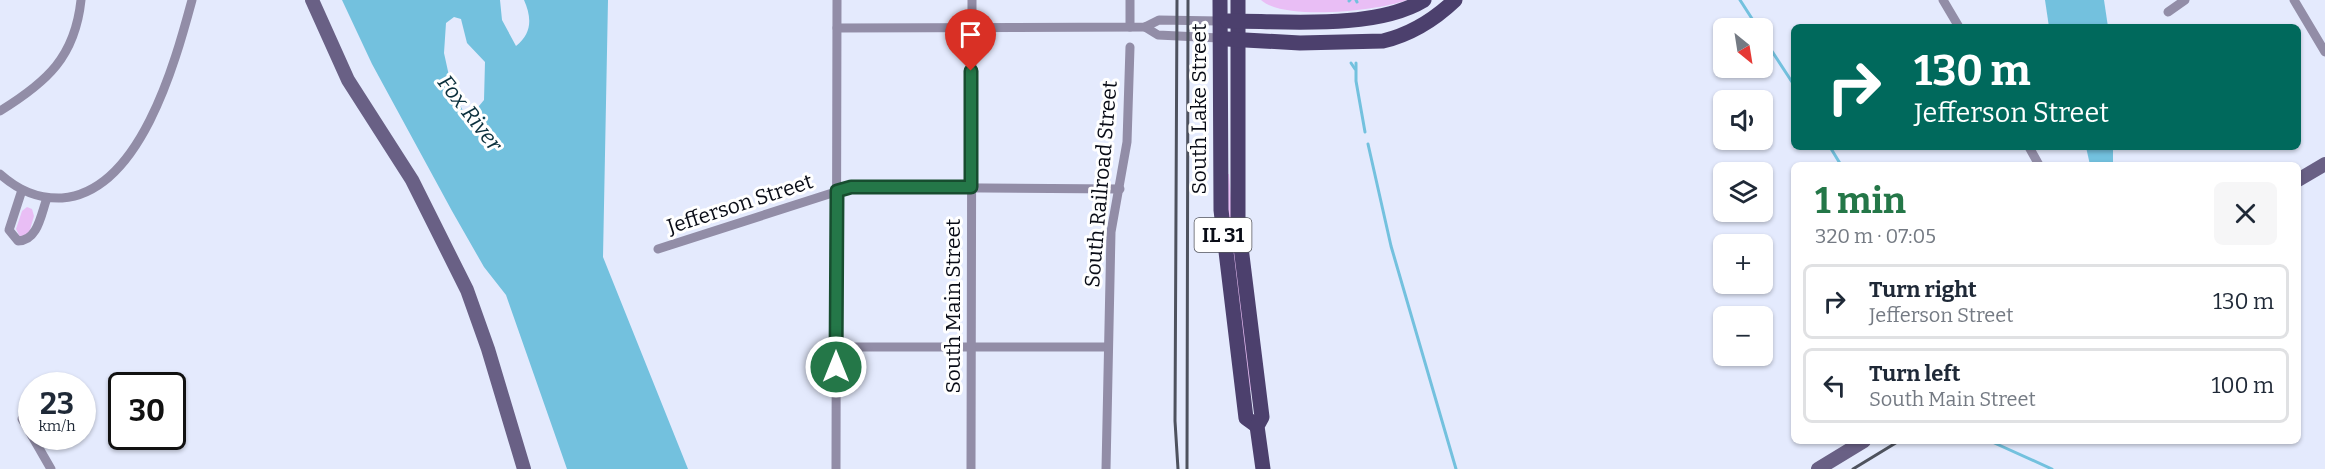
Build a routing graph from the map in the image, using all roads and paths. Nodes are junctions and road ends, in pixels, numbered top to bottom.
1 (81, 0) edge
2 (192, 0) edge
3 (312, 0) edge
4 (837, 0) edge
5 (972, 0) edge
6 (1130, 0) edge
7 (1220, 0) edge
8 (1238, 0) edge
9 (1424, 0) edge
10 (1455, 0) edge
11 (1943, 0) edge
12 (2185, 0) edge
13 (2294, 0) edge
14 (2168, 12) dead end
15 (1219, 21) junction
16 (1237, 21) junction
17 (1957, 24) edge
18 (1130, 27) junction
19 (1145, 27) junction
20 (837, 28) junction
21 (971, 29) junction
22 (1219, 38) junction
23 (1237, 40) junction
24 (1130, 47) dead end
25 (2325, 52) edge
26 (0, 111) edge
27 (2325, 164) edge
28 (0, 174) edge
29 (2301, 178) edge
30 (971, 187) junction
31 (1120, 189) junction
32 (22, 190) junction
33 (837, 191) junction
34 (47, 198) junction
35 (658, 249) dead end
36 (836, 347) junction
37 (971, 347) junction
38 (1107, 347) junction
39 (1257, 426) junction
40 (1859, 444) edge
41 (40, 450) edge
42 (51, 469) edge
43 (524, 469) edge
44 (836, 469) edge
45 (971, 469) edge
46 (1106, 469) edge
47 (1263, 469) edge
48 (1818, 469) edge

1 - 26 street
2 - 34 street
3 - 43 street
4 - 20 street
5 - 21 street, South Main Street
6 - 18 street
7 - 15 main road, South Lake Street / IL 31
8 - 16 main road, South Lake Street / IL 31
9 - 16 main road
10 - 23 main road
11 - 17 street
12 - 14 street
13 - 25 street
15 - 16 main road
15 - 19 street
15 - 22 main road, South Lake Street / IL 31
16 - 23 main road, South Lake Street / IL 31
18 - 19 street
18 - 21 street
19 - 22 street
20 - 21 street
20 - 33 street
21 - 30 street, South Main Street
22 - 23 main road
22 - 39 main road, South Lake Street / IL 31
23 - 39 main road, South Lake Street / IL 31
24 - 31 street, South Railroad Street
27 - 29 street
28 - 32 street
30 - 31 street, Jefferson Street
30 - 33 street, Jefferson Street
30 - 37 street, South Main Street
31 - 38 street, South Railroad Street
32 - 34 street
32 - 34 street
33 - 35 street, Jefferson Street
33 - 36 street
36 - 37 street
36 - 44 street
37 - 38 street
37 - 45 street, South Main Street
38 - 46 street, South Railroad Street
39 - 47 main road, South Lake Street / IL 31
40 - 48 street
41 - 42 street

